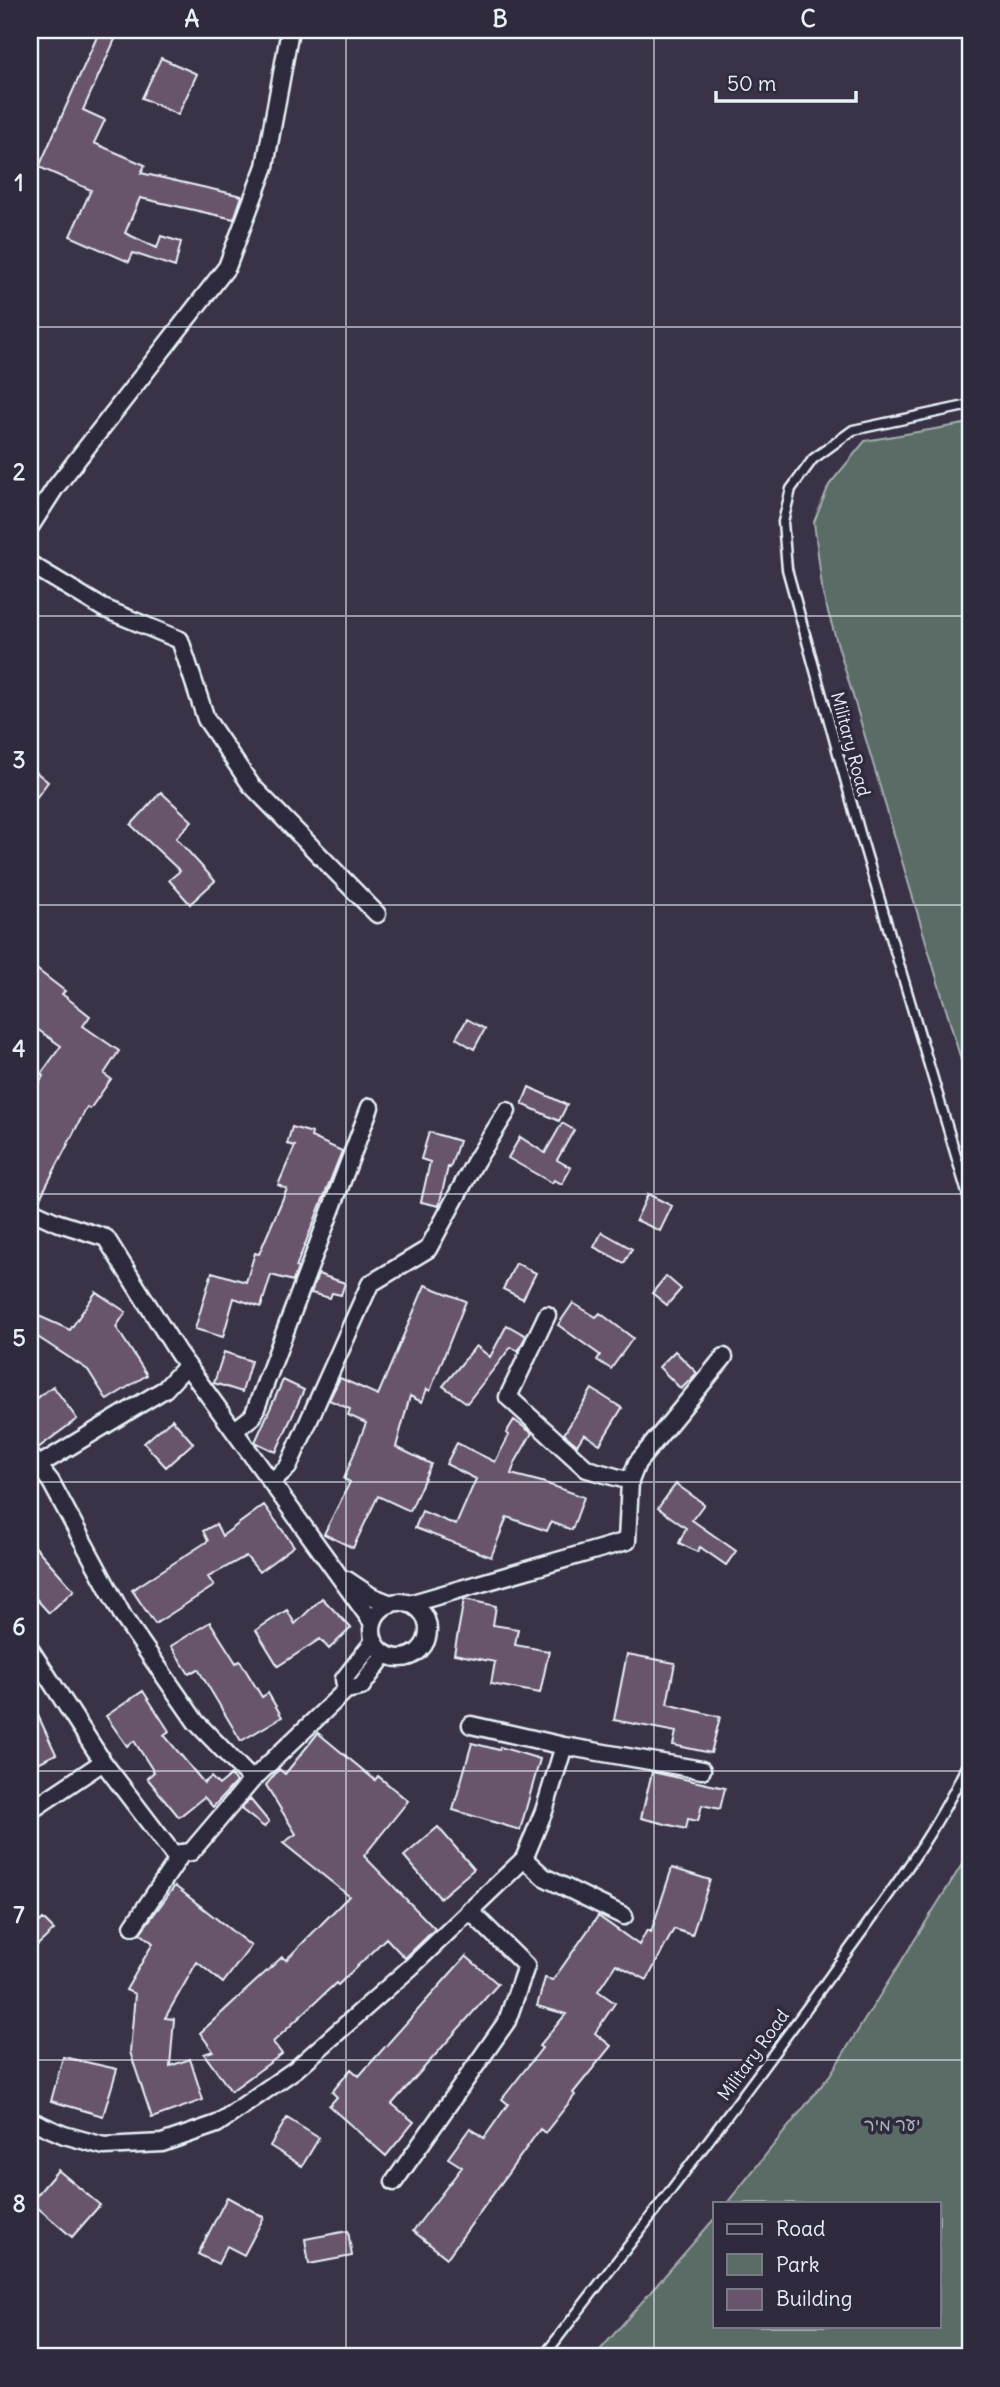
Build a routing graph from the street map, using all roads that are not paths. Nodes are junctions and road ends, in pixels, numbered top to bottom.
1 (290, 30) edge
2 (970, 405) edge
3 (30, 527) edge
4 (30, 564) edge
5 (377, 914) dead end
6 (370, 1107) dead end
7 (507, 1111) dead end
8 (970, 1203) edge
9 (30, 1210) edge
10 (547, 1315) dead end
11 (724, 1357) dead end
12 (187, 1365) junction
13 (235, 1430) junction
14 (34, 1460) edge
15 (272, 1481) junction
16 (630, 1481) junction
17 (333, 1570) junction
18 (391, 1604) junction
19 (409, 1604) junction
20 (373, 1623) junction
21 (374, 1641) junction
22 (30, 1649) edge
23 (385, 1654) junction
24 (346, 1689) junction
25 (471, 1725) dead end
26 (564, 1746) junction
27 (970, 1758) edge
28 (103, 1762) junction
29 (702, 1770) dead end
30 (252, 1780) junction
31 (30, 1811) edge
32 (182, 1853) junction
33 (524, 1859) junction
34 (469, 1910) junction
35 (624, 1916) dead end
36 (133, 1926) dead end
37 (30, 2120) edge
38 (394, 2182) dead end
39 (543, 2357) edge

1 - 3 street
2 - 8 lane, Military Road
4 - 5 street
6 - 13 street
7 - 15 street
9 - 12 street
10 - 16 street
11 - 16 street
12 - 13 street
12 - 14 street
13 - 15 street
14 - 30 street
15 - 17 street
16 - 19 street
17 - 18 street
17 - 20 street
18 - 19 street
18 - 20 street
19 - 23 street
20 - 21 street
21 - 23 street
21 - 24 street
22 - 28 street
23 - 24 street
24 - 30 street
25 - 26 street
26 - 29 street
26 - 33 street
27 - 39 lane, Military Road
28 - 31 street
28 - 32 street
30 - 32 street
32 - 36 street
33 - 34 street
33 - 35 street
34 - 37 street
34 - 38 street

